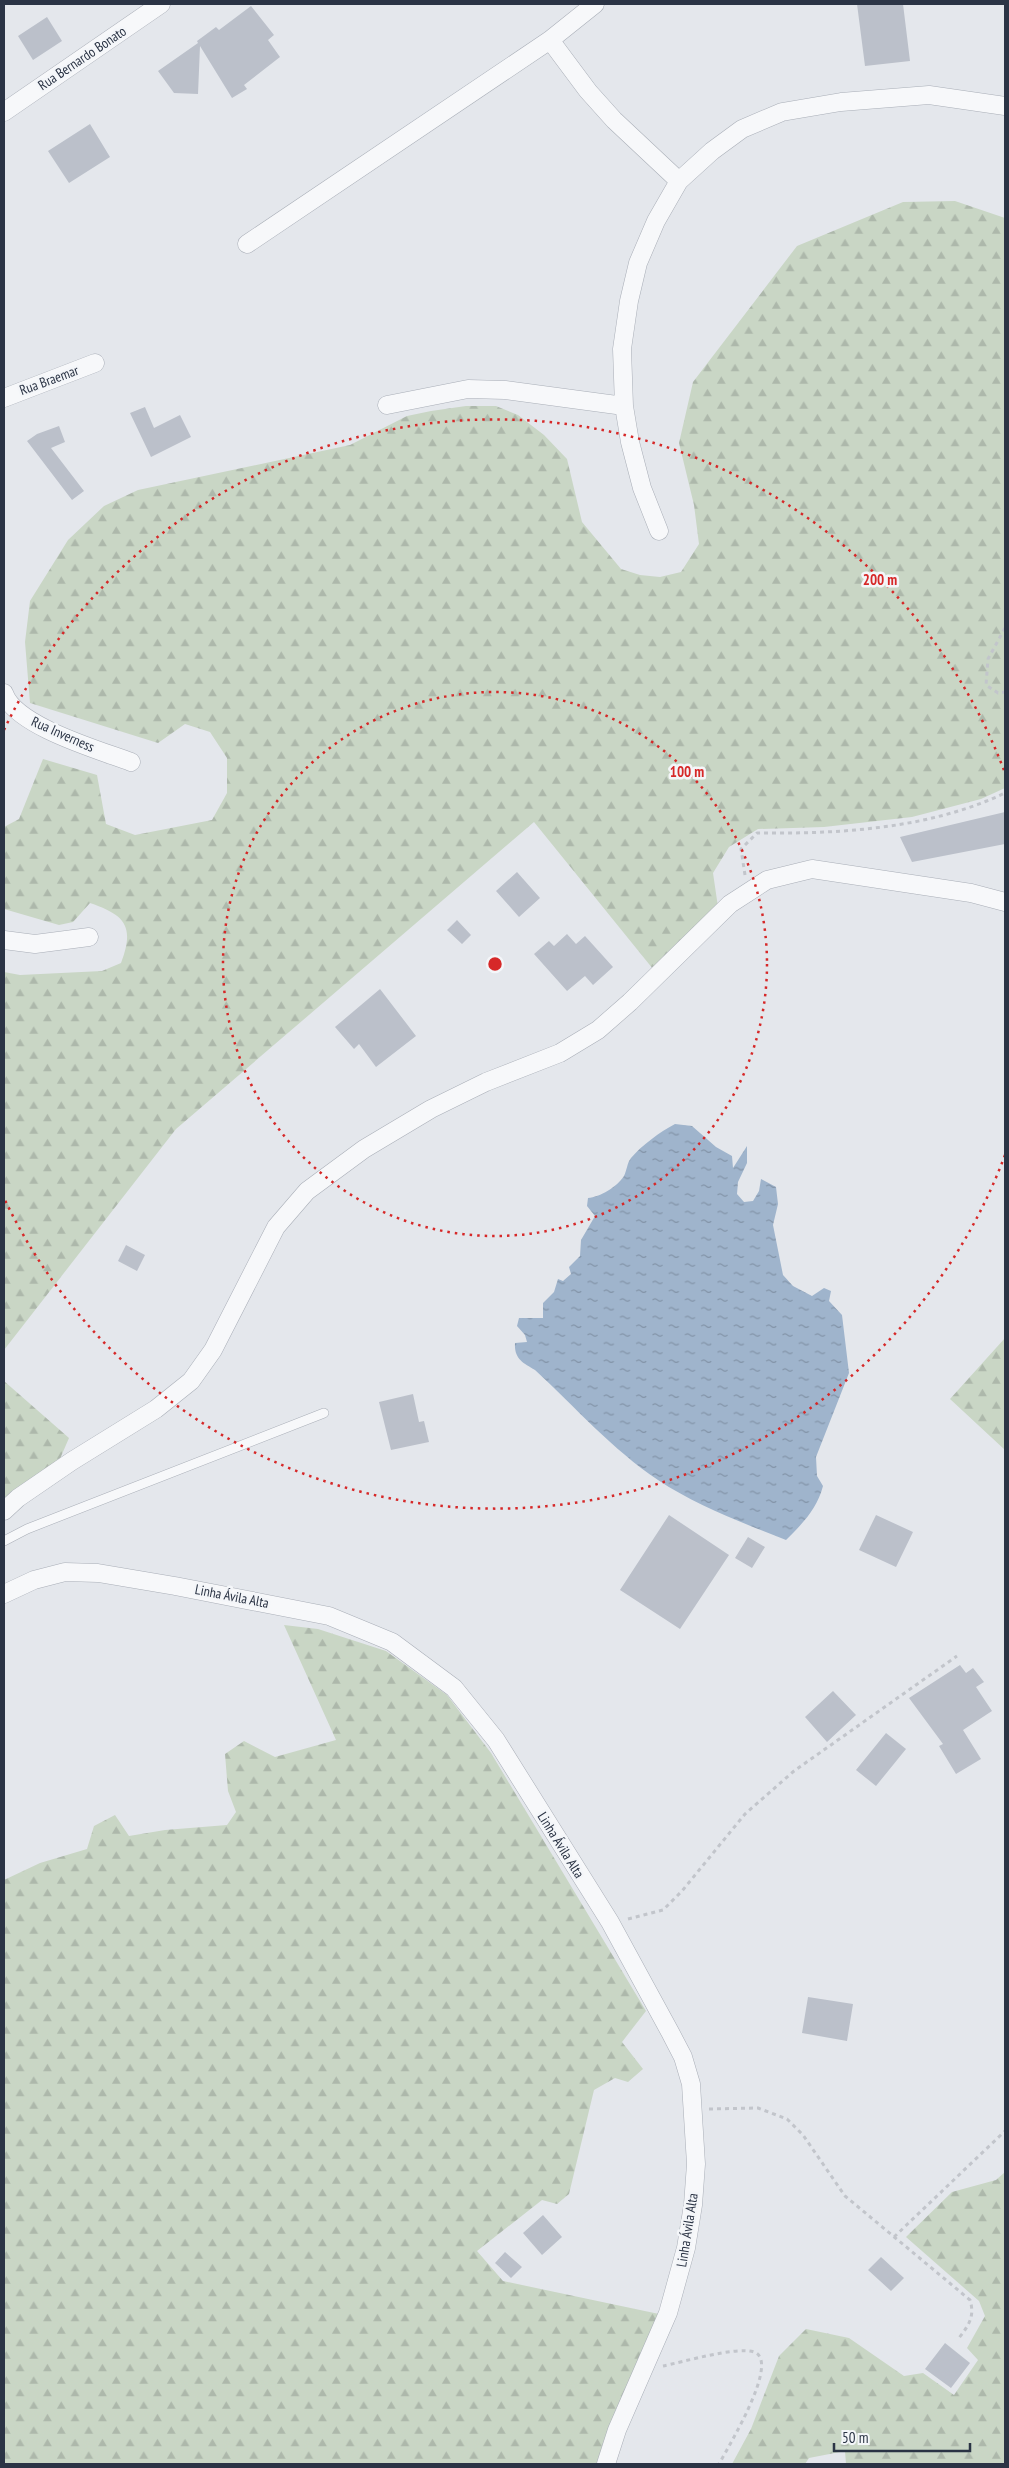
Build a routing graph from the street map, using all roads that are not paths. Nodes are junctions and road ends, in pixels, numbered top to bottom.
1 (161, 4) edge
2 (595, 4) edge
3 (550, 40) junction
4 (1005, 106) edge
5 (4, 112) edge
6 (679, 181) junction
7 (248, 244) dead end
8 (95, 363) dead end
9 (4, 398) edge
10 (387, 405) dead end
11 (624, 406) junction
12 (659, 531) dead end
13 (4, 693) edge
14 (131, 762) dead end
15 (1005, 902) edge
16 (89, 937) dead end
17 (4, 940) edge
18 (324, 1413) dead end
19 (4, 1511) edge
20 (4, 1541) edge
21 (4, 1594) edge
22 (606, 2464) edge

1 - 5 street, Rua Bernardo Bonato
2 - 3 street
3 - 6 street
3 - 7 street
4 - 6 street
6 - 11 street
8 - 9 street, Rua Braemar
10 - 11 street
11 - 12 street
13 - 14 street, Rua Inverness
15 - 19 street
16 - 17 street
18 - 20 lane
21 - 22 street, Linha Ávila Alta

